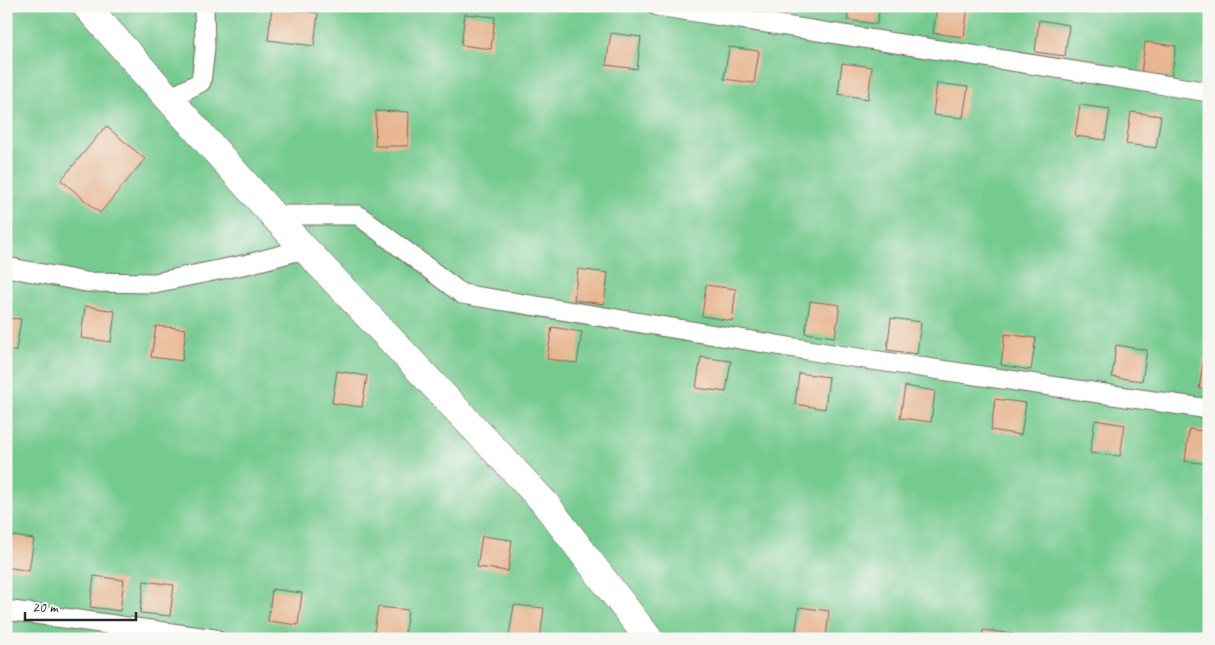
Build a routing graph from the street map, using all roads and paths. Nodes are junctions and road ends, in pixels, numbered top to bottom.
1 (86, 6) edge
2 (204, 6) edge
3 (657, 6) edge
4 (1209, 92) edge
5 (168, 98) junction
6 (273, 215) junction
7 (304, 249) junction
8 (6, 267) edge
9 (1209, 408) edge
10 (6, 610) edge
11 (215, 639) edge
12 (649, 639) edge

1 - 5 street
2 - 5 lane
3 - 4 lane
5 - 6 street
6 - 7 street
6 - 9 lane
7 - 8 lane
7 - 12 street
10 - 11 lane

